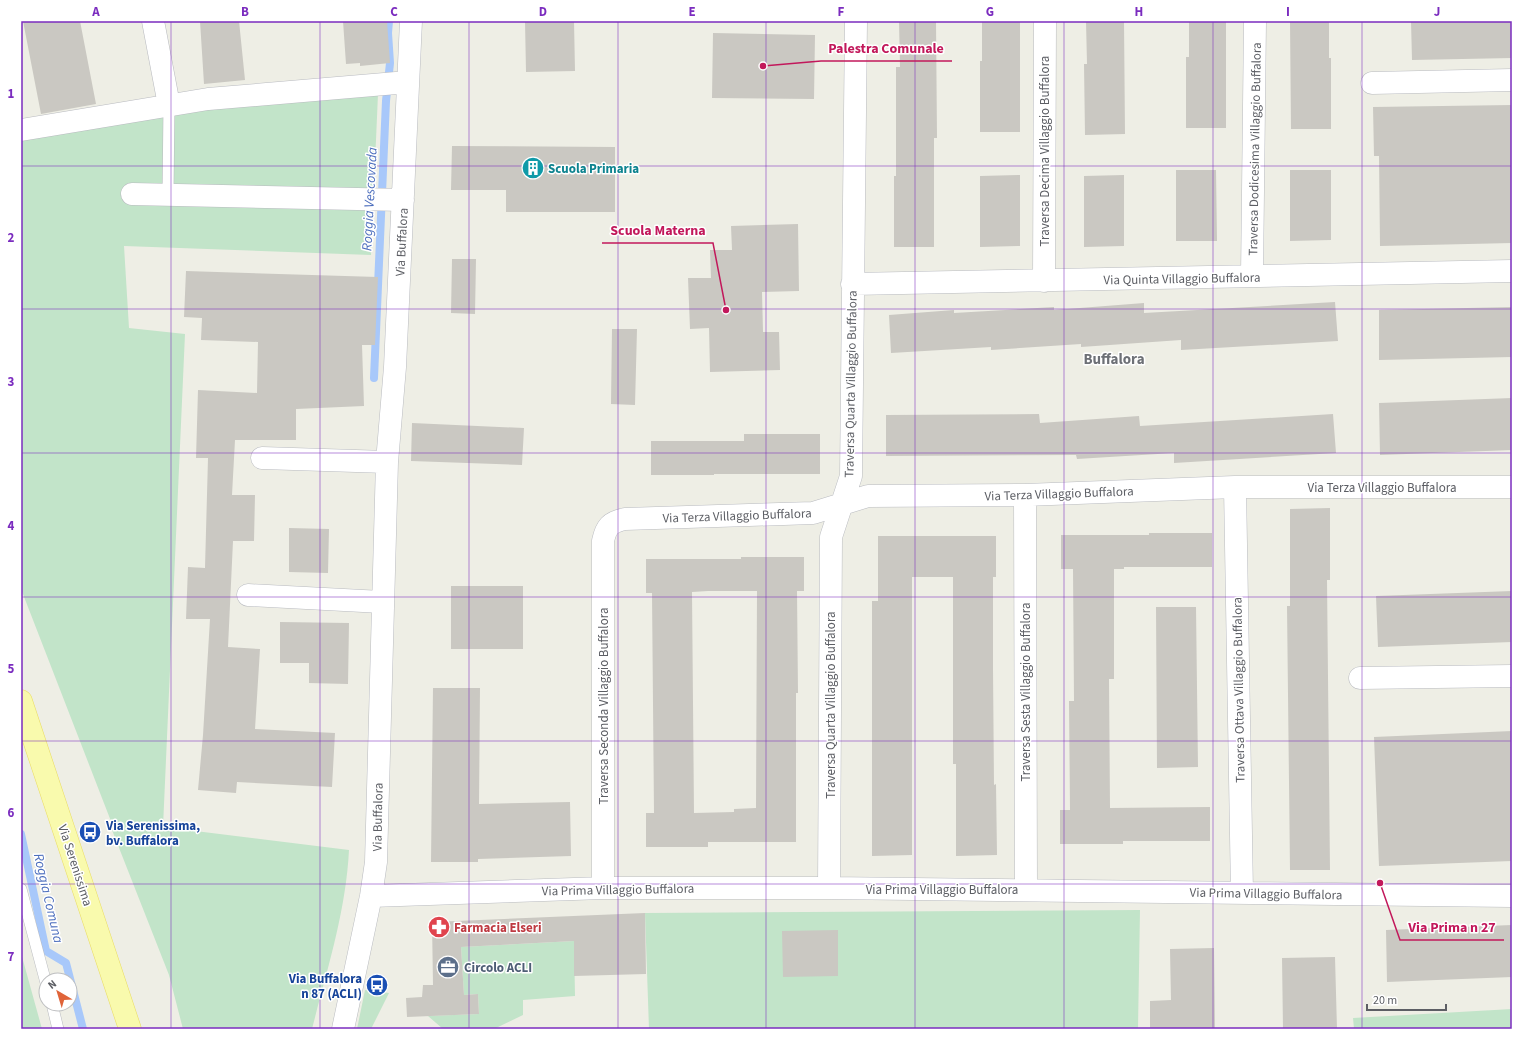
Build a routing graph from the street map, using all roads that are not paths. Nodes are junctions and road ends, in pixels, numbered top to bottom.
1 (153, 21) edge
2 (411, 21) edge
3 (856, 21) edge
4 (1045, 21) edge
5 (1255, 21) edge
6 (1512, 80) edge
7 (408, 82) junction
8 (1372, 83) dead end
9 (169, 105) junction
10 (21, 130) edge
11 (132, 194) dead end
12 (168, 195) junction
13 (402, 200) junction
14 (1512, 271) edge
15 (1252, 276) junction
16 (1044, 281) junction
17 (852, 284) junction
18 (262, 458) dead end
19 (387, 462) junction
20 (1235, 487) junction
21 (1512, 487) edge
22 (1025, 495) junction
23 (840, 504) junction
24 (610, 525) joint
25 (248, 595) dead end
26 (382, 602) junction
27 (1512, 676) edge
28 (1360, 678) dead end
29 (21, 701) edge
30 (603, 888) junction
31 (829, 888) junction
32 (21, 889) edge
33 (1026, 889) junction
34 (1242, 893) junction
35 (371, 896) junction
36 (1512, 896) edge
37 (43, 972) edge
38 (54, 1012) edge
39 (58, 1029) edge
40 (130, 1029) edge
41 (343, 1029) edge

1 - 9 street
2 - 7 street, Via Buffalora
3 - 17 street, Traversa Quarta Villaggio Buffalora
4 - 16 street, Traversa Decima Villaggio Buffalora
5 - 15 street, Traversa Dodicesima Villaggio Buffalora
6 - 8 street
7 - 9 street
7 - 13 street, Via Buffalora
9 - 10 street
9 - 12 lane
11 - 12 street
12 - 13 street
13 - 19 street, Via Buffalora
14 - 15 street, Via Quinta Villaggio Buffalora
15 - 16 street, Via Quinta Villaggio Buffalora
16 - 17 street, Via Quinta Villaggio Buffalora
17 - 23 street, Traversa Quarta Villaggio Buffalora
18 - 19 street
19 - 26 street, Via Buffalora
20 - 21 street, Via Terza Villaggio Buffalora
20 - 22 street, Via Terza Villaggio Buffalora
20 - 34 street, Traversa Ottava Villaggio Buffalora
22 - 23 street, Via Terza Villaggio Buffalora
22 - 33 street, Traversa Sesta Villaggio Buffalora
23 - 24 street, Via Terza Villaggio Buffalora
23 - 31 street, Traversa Quarta Villaggio Buffalora
24 - 30 street, Traversa Seconda Villaggio Buffalora
25 - 26 street
26 - 35 street, Via Buffalora
27 - 28 street
29 - 40 main road, Via Serenissima
30 - 31 street, Via Prima Villaggio Buffalora
30 - 35 street, Via Prima Villaggio Buffalora
31 - 33 street, Via Prima Villaggio Buffalora
32 - 37 lane
33 - 34 street, Via Prima Villaggio Buffalora
34 - 36 street, Via Prima Villaggio Buffalora
35 - 41 street, Via Buffalora
38 - 39 lane

